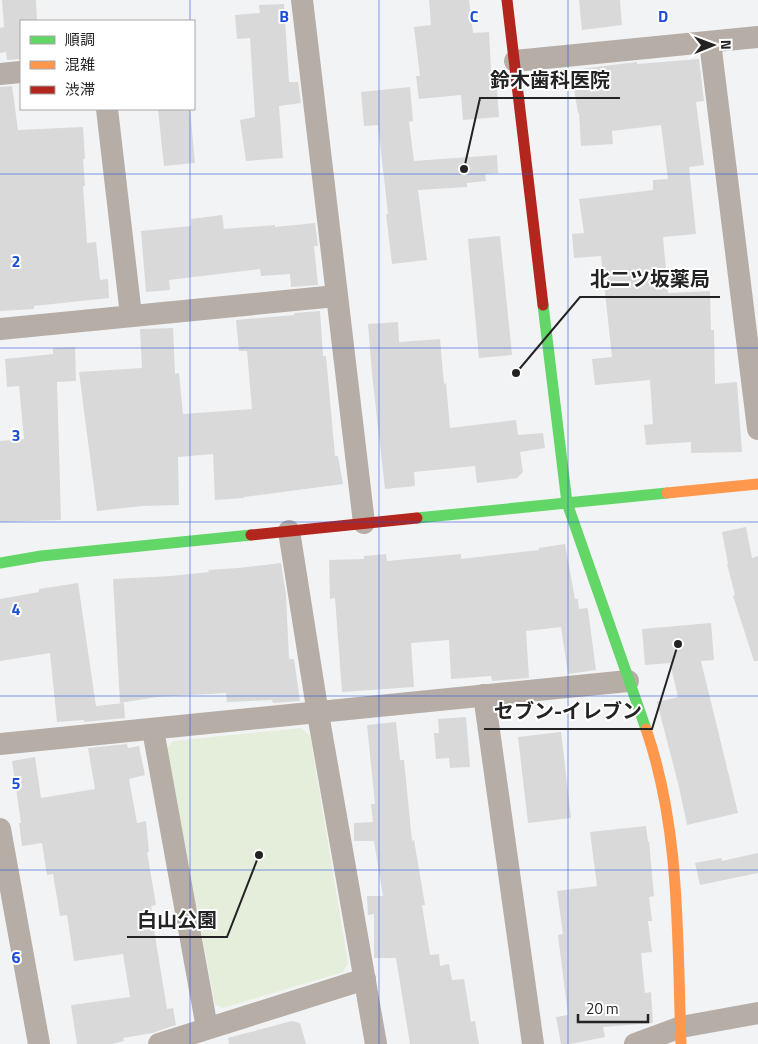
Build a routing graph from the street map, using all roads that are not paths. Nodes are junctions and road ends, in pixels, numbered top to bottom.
1 (302, 0) edge
2 (507, 0) edge
3 (758, 37) edge
4 (710, 42) junction
5 (515, 61) junction
6 (20, 72) edge
7 (0, 74) edge
8 (106, 110) edge
9 (748, 264) edge
10 (336, 296) junction
11 (131, 315) junction
12 (0, 329) edge
13 (758, 429) edge
14 (758, 484) edge
15 (567, 502) junction
16 (364, 523) junction
17 (289, 532) junction
18 (0, 563) edge
19 (628, 682) junction
20 (484, 695) junction
21 (318, 714) junction
22 (153, 730) junction
23 (0, 744) edge
24 (0, 829) edge
25 (365, 979) junction
26 (758, 1013) edge
27 (207, 1028) junction
28 (681, 1036) edge
29 (38, 1044) edge
30 (159, 1044) edge
31 (376, 1044) edge
32 (533, 1044) edge
33 (635, 1044) edge

1 - 10 street
2 - 5 street
3 - 4 street
4 - 5 street
4 - 9 street
5 - 15 street
6 - 7 street
8 - 11 street
9 - 13 street
10 - 11 street
10 - 16 street
11 - 12 street
14 - 15 street
15 - 16 street
15 - 19 street
16 - 17 street
17 - 18 street
17 - 21 street
19 - 20 street
19 - 28 street
20 - 21 street
20 - 32 street
21 - 22 street
21 - 25 street
22 - 23 street
22 - 27 street
24 - 29 street
25 - 27 street
25 - 31 street
26 - 28 street
27 - 30 street
28 - 33 street

